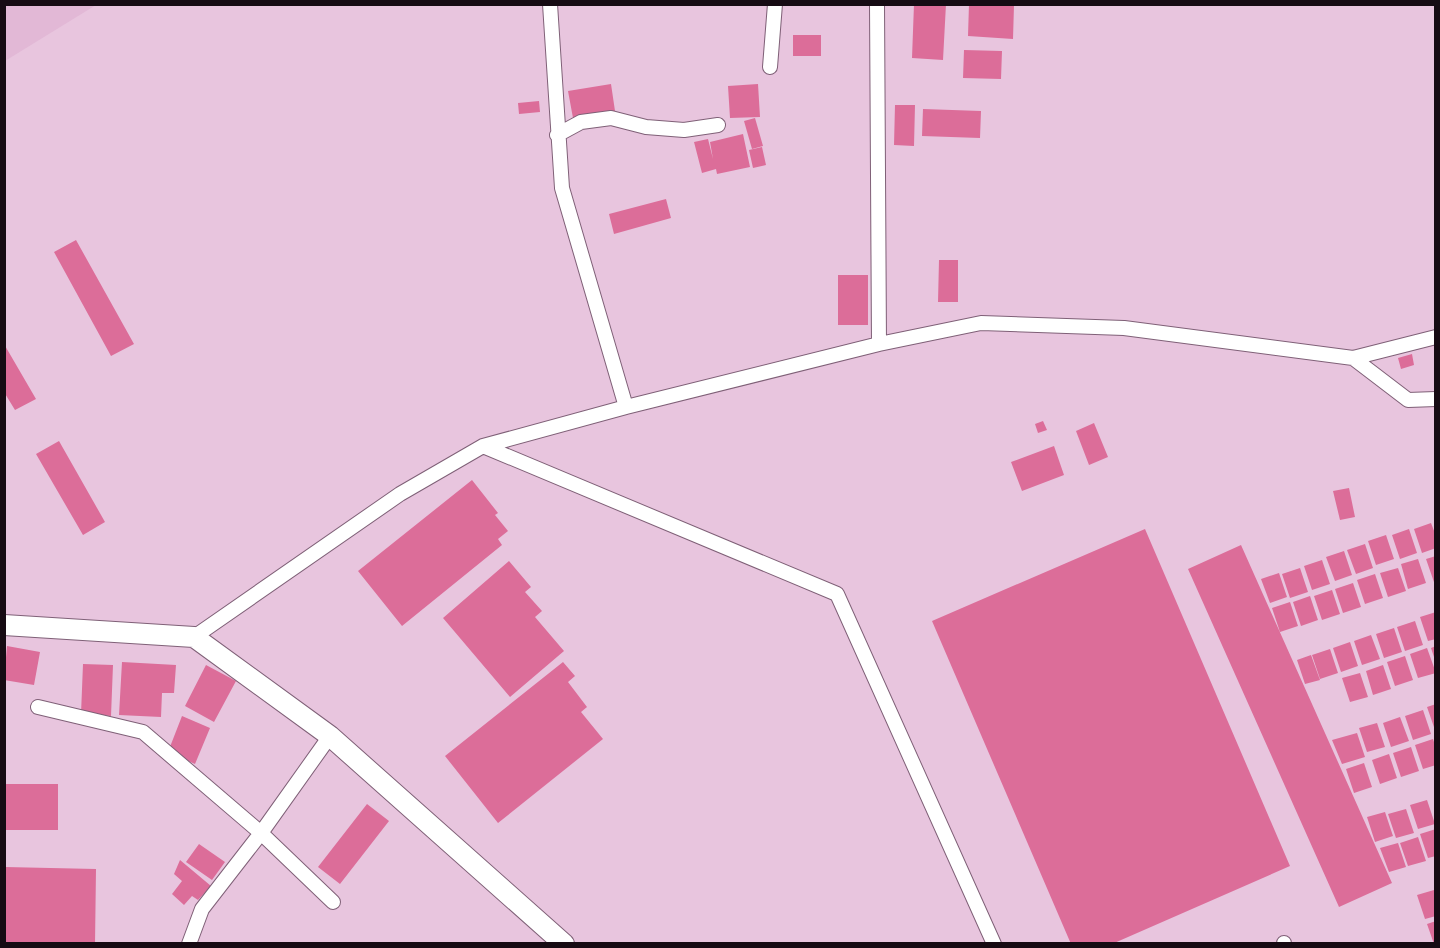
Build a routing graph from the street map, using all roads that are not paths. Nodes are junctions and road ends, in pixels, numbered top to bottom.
1 (550, 4) edge
2 (775, 4) edge
3 (877, 4) edge
4 (770, 67) dead end
5 (718, 125) dead end
6 (557, 135) junction
7 (1436, 337) edge
8 (879, 344) junction
9 (1353, 358) junction
10 (1436, 399) edge
11 (626, 407) junction
12 (483, 446) junction
13 (4, 626) edge
14 (194, 637) junction
15 (38, 707) dead end
16 (330, 736) junction
17 (261, 833) junction
18 (333, 902) dead end
19 (189, 944) edge
20 (564, 944) edge
21 (994, 944) edge

1 - 6 street
2 - 4 street
3 - 8 street
5 - 6 street
6 - 11 street
7 - 9 street
8 - 9 street
8 - 11 street
9 - 10 street
11 - 12 street
12 - 14 street
12 - 21 street
13 - 14 main road
14 - 16 main road
15 - 17 street
16 - 17 street
16 - 20 main road
17 - 18 street
17 - 19 street

